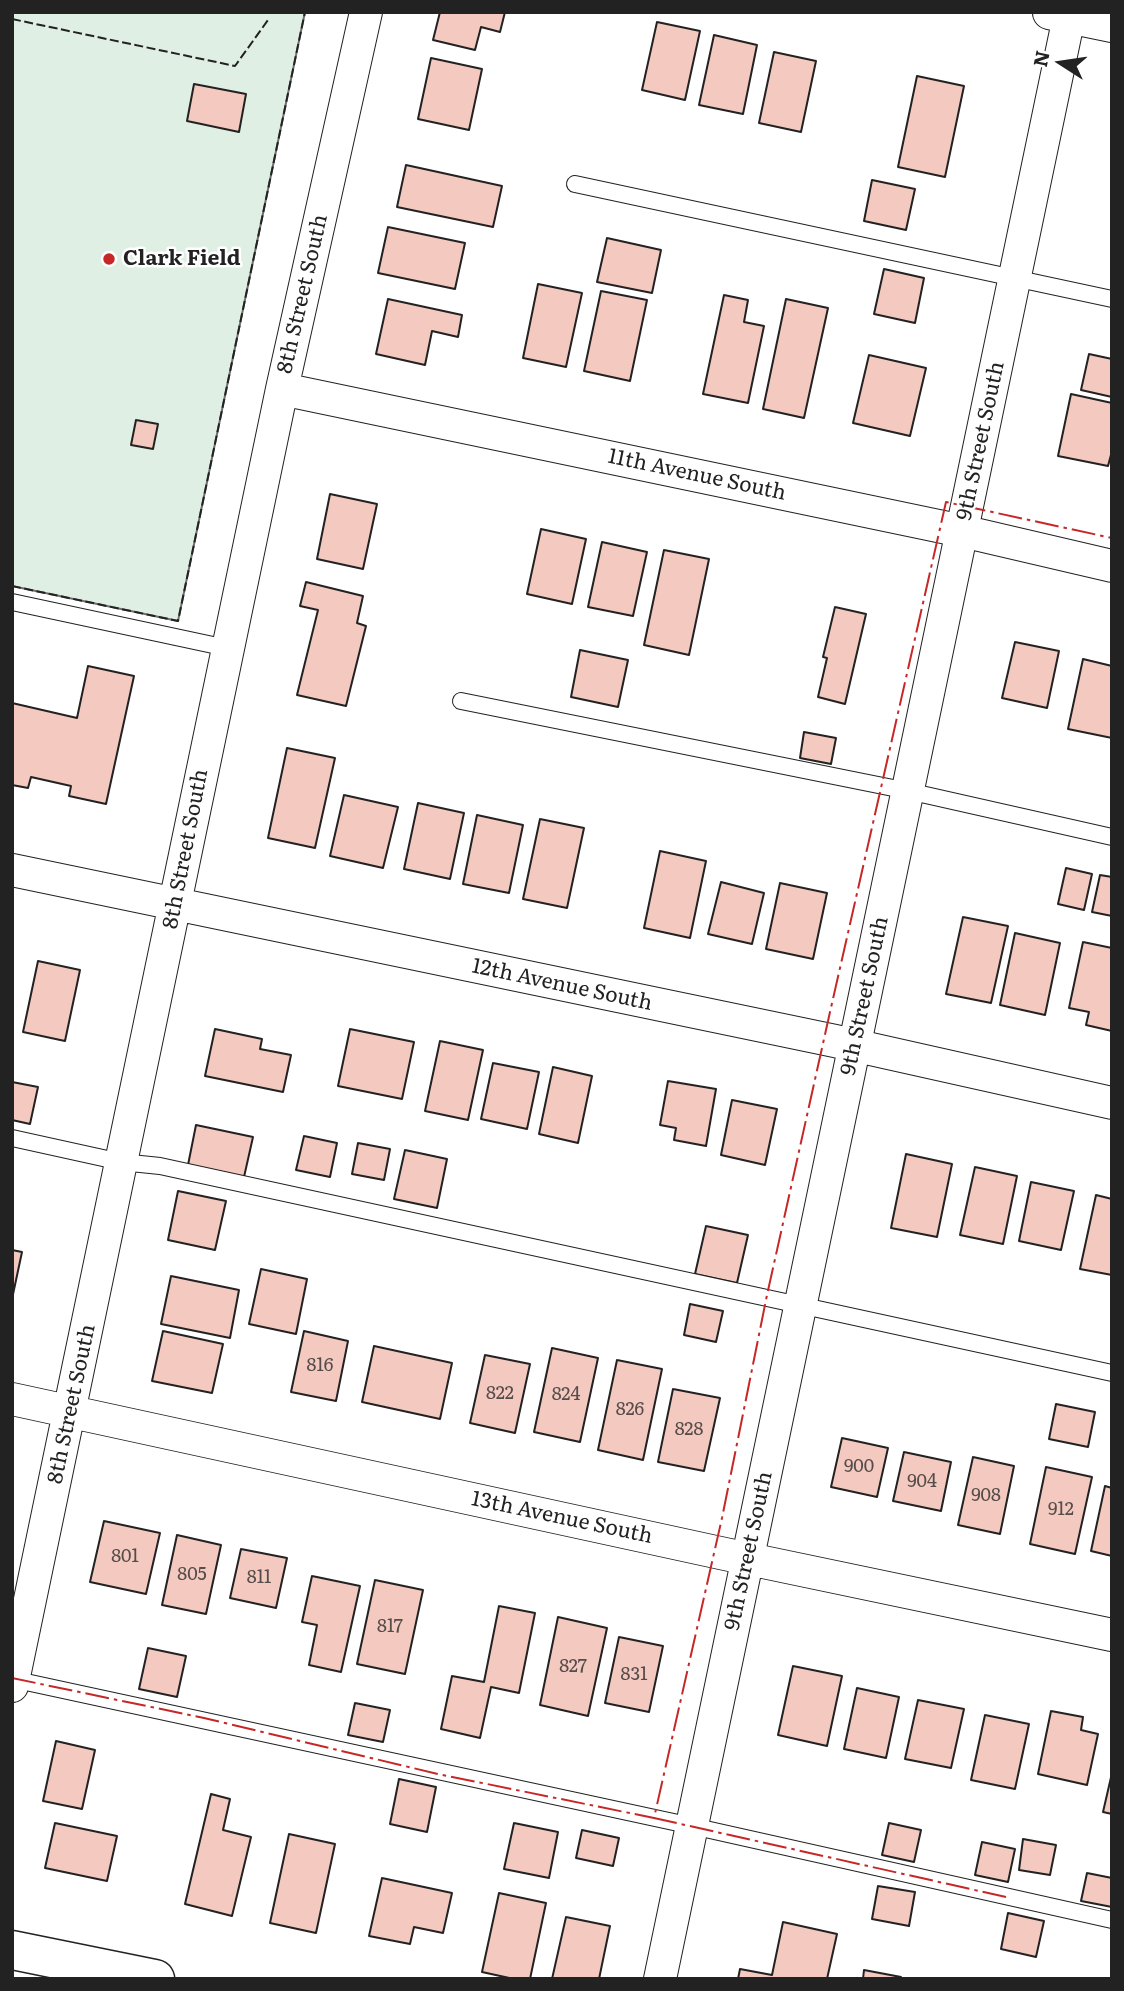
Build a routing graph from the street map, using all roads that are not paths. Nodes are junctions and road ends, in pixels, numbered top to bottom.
1 (366, 12) edge
2 (1063, 14) edge
3 (1112, 26) edge
4 (575, 184) dead end
5 (1015, 277) junction
6 (1112, 299) edge
7 (282, 388) junction
8 (962, 531) junction
9 (1112, 566) edge
10 (12, 602) edge
11 (227, 649) junction
12 (460, 701) dead end
13 (908, 791) junction
14 (1112, 837) edge
15 (12, 870) edge
16 (173, 905) junction
17 (855, 1045) junction
18 (1112, 1103) edge
19 (12, 1138) edge
20 (121, 1162) junction
21 (801, 1307) junction
22 (1112, 1373) edge
23 (12, 1399) edge
24 (70, 1410) junction
25 (748, 1559) junction
26 (1112, 1635) edge
27 (13, 1681) edge
28 (692, 1826) junction
29 (1112, 1920) edge
30 (12, 1950) edge
31 (155, 1979) edge
32 (660, 1979) edge

1 - 7 street, 8th Street South
2 - 3 street
2 - 5 street, 9th Street South
4 - 5 lane
5 - 6 lane
5 - 8 street, 9th Street South
7 - 8 street, 11th Avenue South
7 - 11 street, 8th Street South
8 - 9 street, 11th Avenue South
8 - 13 street, 9th Street South
10 - 11 lane
11 - 16 street, 8th Street South
12 - 13 lane
13 - 14 lane
13 - 17 street, 9th Street South
15 - 16 street, 12th Avenue South
16 - 17 street, 12th Avenue South
16 - 20 street, 8th Street South
17 - 18 street, 12th Avenue South
17 - 21 street, 9th Street South
19 - 20 lane
20 - 21 lane
20 - 24 street, 8th Street South
21 - 22 lane
21 - 25 street, 9th Street South
23 - 24 street, 13th Avenue South
24 - 25 street, 13th Avenue South
24 - 27 street, 8th Street South
25 - 26 street, 13th Avenue South
25 - 28 street, 9th Street South
27 - 28 lane
28 - 29 lane
28 - 32 street, 9th Street South
30 - 31 street

